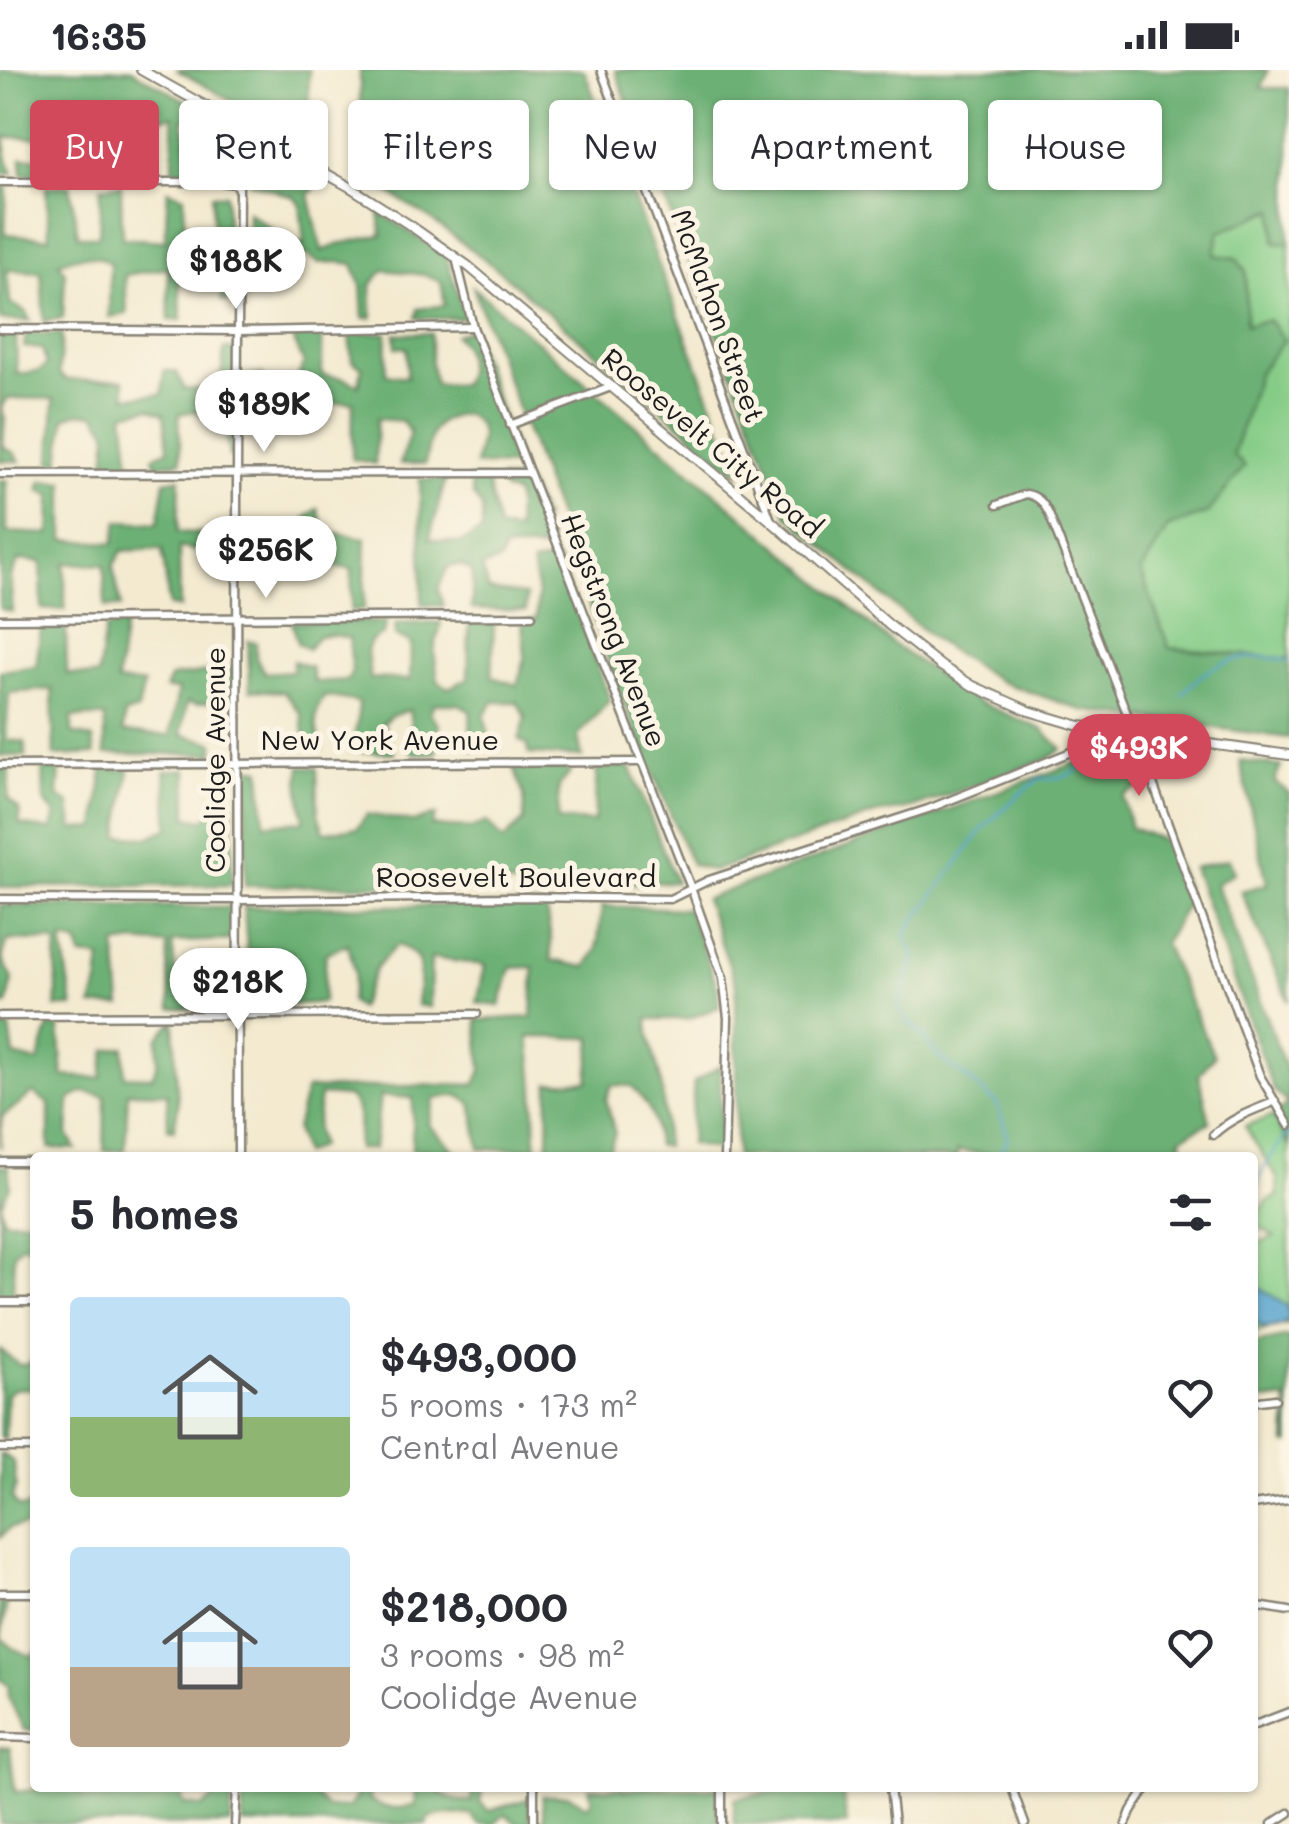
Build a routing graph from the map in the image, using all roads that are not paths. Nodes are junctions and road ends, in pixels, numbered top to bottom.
1 (142, 70) edge
2 (601, 70) edge
3 (0, 182) edge
4 (456, 258) junction
5 (473, 328) junction
6 (0, 330) edge
7 (238, 330) junction
8 (611, 387) junction
9 (510, 425) junction
10 (237, 473) junction
11 (529, 473) junction
12 (0, 474) edge
13 (997, 504) dead end
14 (771, 521) junction
15 (532, 616) dead end
16 (0, 619) edge
17 (238, 619) junction
18 (1121, 732) junction
19 (1135, 734) junction
20 (1289, 755) edge
21 (238, 762) junction
22 (640, 762) junction
23 (0, 765) edge
24 (691, 888) junction
25 (0, 898) edge
26 (238, 900) junction
27 (238, 1014) junction
28 (477, 1014) dead end
29 (0, 1016) edge
30 (1274, 1102) junction
31 (1289, 1126) edge
32 (1213, 1135) dead end
33 (238, 1152) edge
34 (722, 1152) edge
35 (0, 1162) edge
36 (30, 1162) edge
37 (0, 1302) edge
38 (30, 1302) edge
39 (1275, 1400) dead end
40 (1258, 1401) edge
41 (0, 1448) edge
42 (30, 1448) edge
43 (1289, 1500) edge
44 (1258, 1504) edge
45 (0, 1593) edge
46 (30, 1593) edge
47 (1258, 1607) edge
48 (1289, 1611) edge
49 (1289, 1712) edge
50 (1258, 1724) edge
51 (0, 1737) edge
52 (30, 1738) edge
53 (236, 1792) edge
54 (534, 1792) edge
55 (722, 1792) edge
56 (890, 1792) edge
57 (1013, 1792) edge
58 (1142, 1792) edge
59 (1289, 1813) edge
60 (235, 1824) edge
61 (534, 1824) edge
62 (722, 1824) edge
63 (894, 1824) edge
64 (1025, 1824) edge
65 (1126, 1824) edge
66 (1272, 1824) edge

1 - 4 main road, Roosevelt City Road
2 - 14 street, McMahon Street
3 - 7 street, Coolidge Avenue
4 - 5 street, Hegstrong Avenue
4 - 8 main road, Roosevelt City Road
5 - 7 street
5 - 9 street, Hegstrong Avenue
6 - 7 street
7 - 10 street, Coolidge Avenue
8 - 9 street
8 - 14 main road, Roosevelt City Road
9 - 11 street, Hegstrong Avenue
10 - 11 street
10 - 12 street
10 - 17 street, Coolidge Avenue
11 - 22 street, Hegstrong Avenue
13 - 19 street
14 - 18 main road, Roosevelt City Road
15 - 17 street
16 - 17 street
17 - 21 street, Coolidge Avenue
18 - 19 main road, Roosevelt City Road
18 - 24 street, Roosevelt Boulevard
19 - 20 main road, Roosevelt City Road
19 - 30 street
21 - 22 street, New York Avenue
21 - 23 street, New York Avenue
21 - 26 street, Coolidge Avenue
22 - 24 street, Hegstrong Avenue
24 - 26 street, Roosevelt Boulevard
24 - 34 street, Hegstrong Avenue
25 - 26 street, Roosevelt Boulevard
26 - 27 street, Coolidge Avenue
27 - 28 street
27 - 29 street
27 - 33 street, Coolidge Avenue
30 - 31 street
30 - 32 street
35 - 36 street
37 - 38 street
39 - 40 street
41 - 42 street
43 - 44 street
45 - 46 street
47 - 48 street
49 - 50 street
51 - 52 street
53 - 60 street
54 - 61 street
55 - 62 street
56 - 63 street
57 - 64 street
58 - 65 street
59 - 66 street

